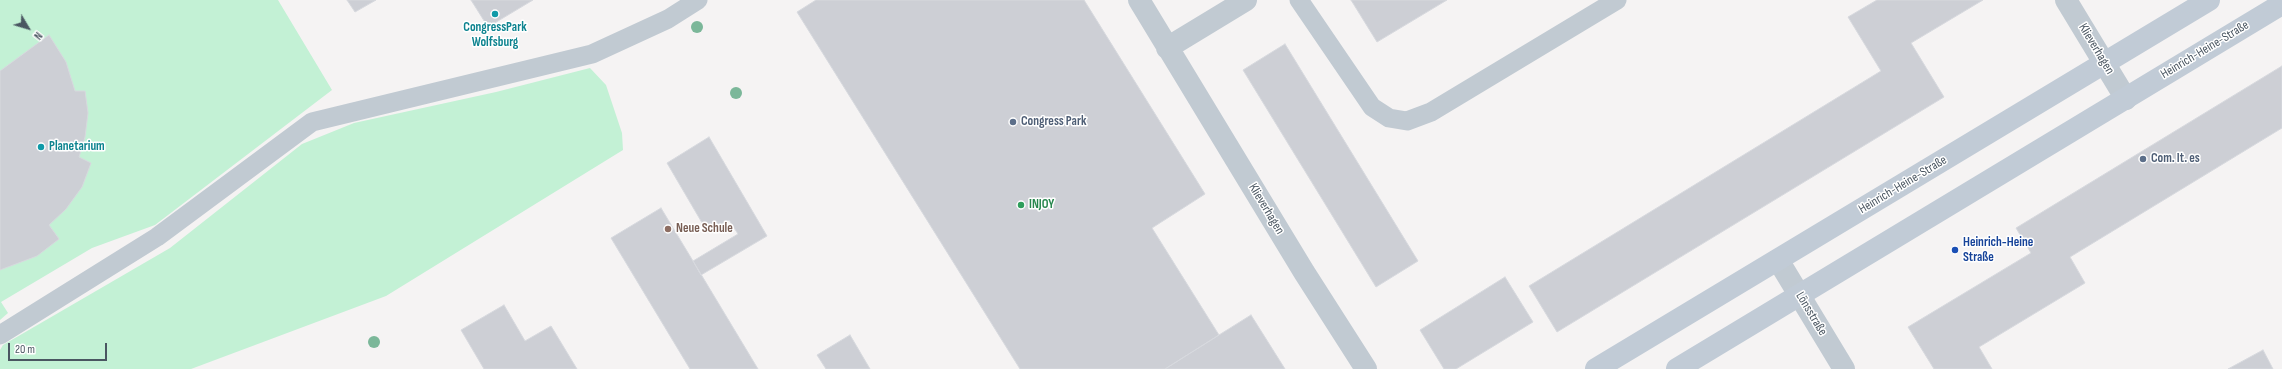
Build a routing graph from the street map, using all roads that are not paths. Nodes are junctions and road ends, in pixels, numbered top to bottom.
1 (698, 0) edge
2 (1139, 0) edge
3 (1246, 0) edge
4 (1299, 0) edge
5 (1617, 0) edge
6 (2066, 0) edge
7 (2209, 0) edge
8 (2282, 4) edge
9 (1167, 48) junction
10 (2104, 63) junction
11 (2126, 98) junction
12 (1778, 260) junction
13 (1799, 295) junction
14 (0, 335) edge
15 (1366, 369) edge
16 (1596, 369) edge
17 (1677, 369) edge
18 (1844, 369) edge

1 - 14 lane
2 - 9 street, Klieverhagen
3 - 9 street
4 - 5 lane
6 - 10 street, Klieverhagen
7 - 10 street, Heinrich-Heine-Straße
8 - 11 street, Heinrich-Heine-Straße
9 - 15 street, Klieverhagen
10 - 11 street, Klieverhagen
10 - 12 street, Heinrich-Heine-Straße
11 - 13 street, Heinrich-Heine-Straße
12 - 13 street, Lönsstraße
12 - 16 street, Heinrich-Heine-Straße
13 - 17 street, Heinrich-Heine-Straße
13 - 18 street, Lönsstraße

